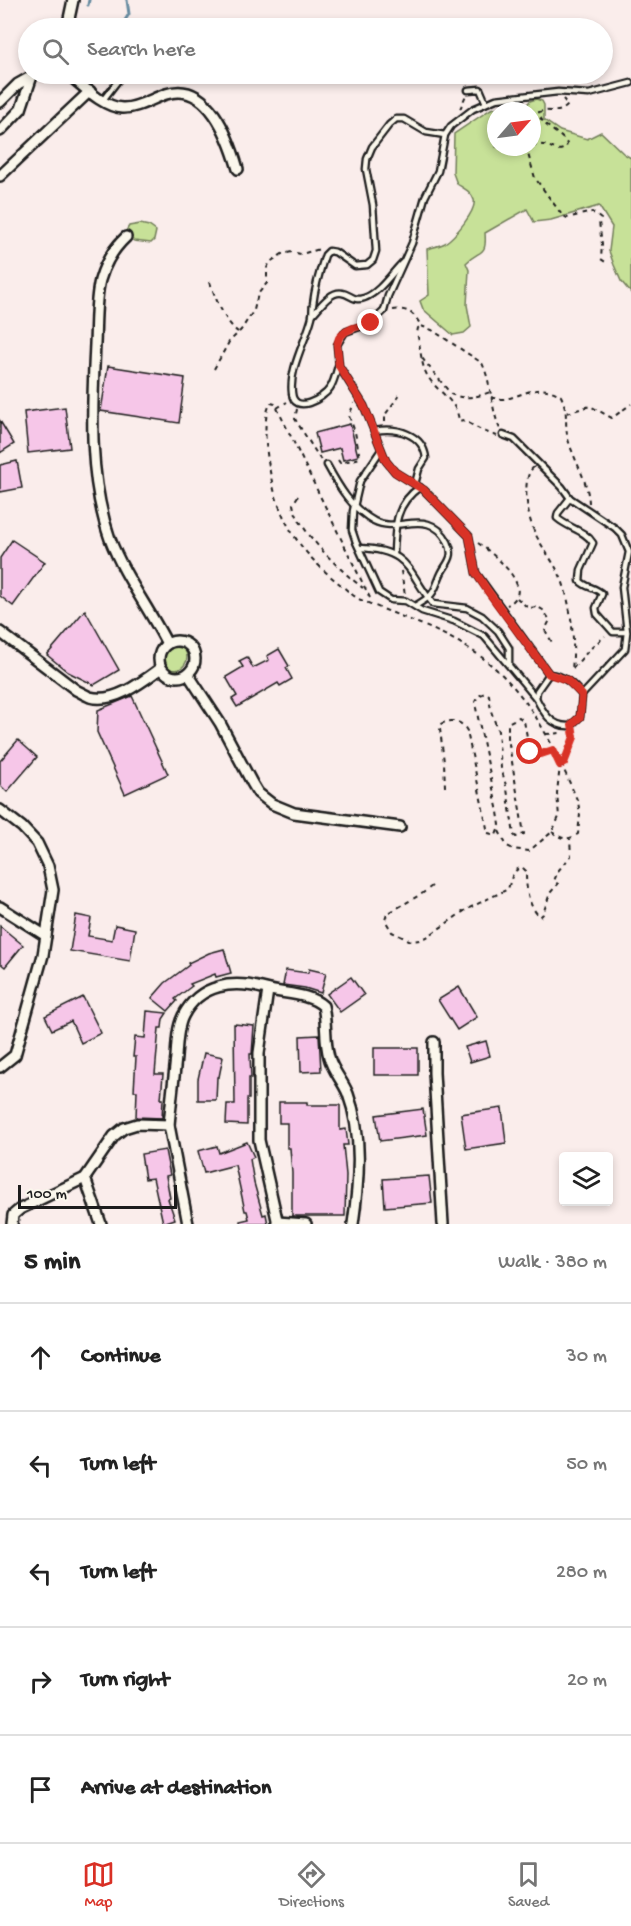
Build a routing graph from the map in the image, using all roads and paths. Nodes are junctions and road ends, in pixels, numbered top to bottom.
1 (73, 0) edge
2 (69, 18) edge
3 (631, 82) edge
4 (18, 84) edge
5 (31, 84) edge
6 (81, 84) edge
7 (115, 84) edge
8 (468, 90) dead end
9 (90, 91) junction
10 (558, 92) junction
11 (103, 100) junction
12 (0, 102) edge
13 (486, 103) junction
14 (541, 111) edge
15 (541, 119) edge
16 (0, 131) edge
17 (445, 135) junction
18 (541, 145) edge
19 (529, 156) edge
20 (238, 169) dead end
21 (0, 176) edge
22 (126, 237) dead end
23 (329, 251) junction
24 (404, 261) junction
25 (607, 263) dead end
26 (210, 282) dead end
27 (380, 286) junction
28 (388, 296) junction
29 (384, 311) junction
30 (312, 315) junction
31 (421, 326) junction
32 (238, 332) junction
33 (421, 356) junction
34 (339, 366) junction
35 (214, 369) dead end
36 (490, 392) junction
37 (356, 393) junction
38 (400, 394) dead end
39 (491, 397) junction
40 (293, 399) junction
41 (298, 403) junction
42 (631, 404) edge
43 (277, 408) junction
44 (567, 413) junction
45 (385, 429) junction
46 (375, 431) junction
47 (503, 435) junction
48 (381, 450) junction
49 (338, 460) dead end
50 (539, 464) junction
51 (327, 465) joint
52 (417, 485) junction
53 (298, 496) dead end
54 (570, 498) junction
55 (355, 507) junction
56 (589, 511) junction
57 (395, 525) junction
58 (470, 540) junction
59 (360, 548) junction
60 (396, 555) junction
61 (366, 590) junction
62 (428, 597) junction
63 (370, 598) dead end
64 (517, 598) junction
65 (406, 601) junction
66 (415, 606) junction
67 (501, 608) junction
68 (611, 629) junction
69 (0, 632) edge
70 (627, 632) junction
71 (167, 644) junction
72 (553, 644) dead end
73 (509, 664) junction
74 (161, 668) junction
75 (188, 674) junction
76 (549, 674) junction
77 (582, 695) junction
78 (536, 698) junction
79 (572, 724) junction
80 (553, 750) junction
81 (560, 765) junction
82 (445, 787) dead end
83 (0, 810) edge
84 (400, 826) dead end
85 (499, 831) junction
86 (552, 832) junction
87 (570, 839) junction
88 (432, 885) dead end
89 (0, 907) edge
90 (46, 936) junction
91 (268, 990) junction
92 (434, 1042) dead end
93 (0, 1066) edge
94 (169, 1125) junction
95 (85, 1178) junction
96 (12, 1220) edge
97 (278, 1223) edge
98 (101, 1224) edge
99 (188, 1224) edge
100 (306, 1224) edge
101 (353, 1224) edge
102 (443, 1224) edge

1 - 2 street
3 - 10 lane
4 - 12 street
5 - 16 street
6 - 9 street
7 - 11 lane
8 - 13 lane
9 - 11 street
9 - 21 street
10 - 13 lane
10 - 14 path
11 - 20 street
13 - 17 lane
15 - 18 path
17 - 23 lane
17 - 24 lane
19 - 25 path
22 - 71 street
23 - 30 lane
23 - 32 path
24 - 27 lane
24 - 28 lane
26 - 32 path
27 - 28 lane
27 - 30 lane
28 - 29 lane
29 - 31 path
29 - 34 lane
30 - 40 lane
31 - 33 path
31 - 36 path
32 - 35 path
33 - 36 path
33 - 47 path
34 - 37 lane
34 - 41 lane
36 - 39 path
37 - 46 lane
37 - 49 path
38 - 45 path
39 - 44 path
39 - 47 path
40 - 41 lane
40 - 43 path
41 - 51 path
42 - 44 path
43 - 61 path
43 - 80 path
44 - 56 path
45 - 46 lane
45 - 52 lane
46 - 48 lane
47 - 50 lane
48 - 52 lane
48 - 55 lane
50 - 54 lane
50 - 68 path
51 - 55 lane
52 - 57 lane
52 - 58 lane
53 - 61 path
54 - 56 lane
54 - 68 lane
55 - 57 lane
55 - 59 lane
56 - 70 lane
57 - 60 lane
57 - 62 lane
58 - 64 path
58 - 67 lane
59 - 60 lane
59 - 65 lane
60 - 62 lane
60 - 65 path
61 - 63 path
62 - 66 lane
62 - 73 lane
64 - 67 path
64 - 72 path
65 - 66 lane
66 - 73 lane
67 - 76 lane
68 - 70 lane
69 - 74 street
70 - 77 lane
71 - 74 street
71 - 75 street
73 - 78 lane
74 - 75 street
75 - 84 street
76 - 77 lane
76 - 78 lane
77 - 79 lane
78 - 79 lane
79 - 81 path
80 - 81 path
80 - 85 path
81 - 86 path
81 - 87 path
82 - 85 path
83 - 90 street
85 - 86 path
86 - 87 path
87 - 88 path
89 - 90 street
90 - 93 street
91 - 94 street
91 - 97 street
91 - 101 street
92 - 102 street
94 - 95 street
94 - 99 street
95 - 96 street
95 - 98 street
97 - 100 street

